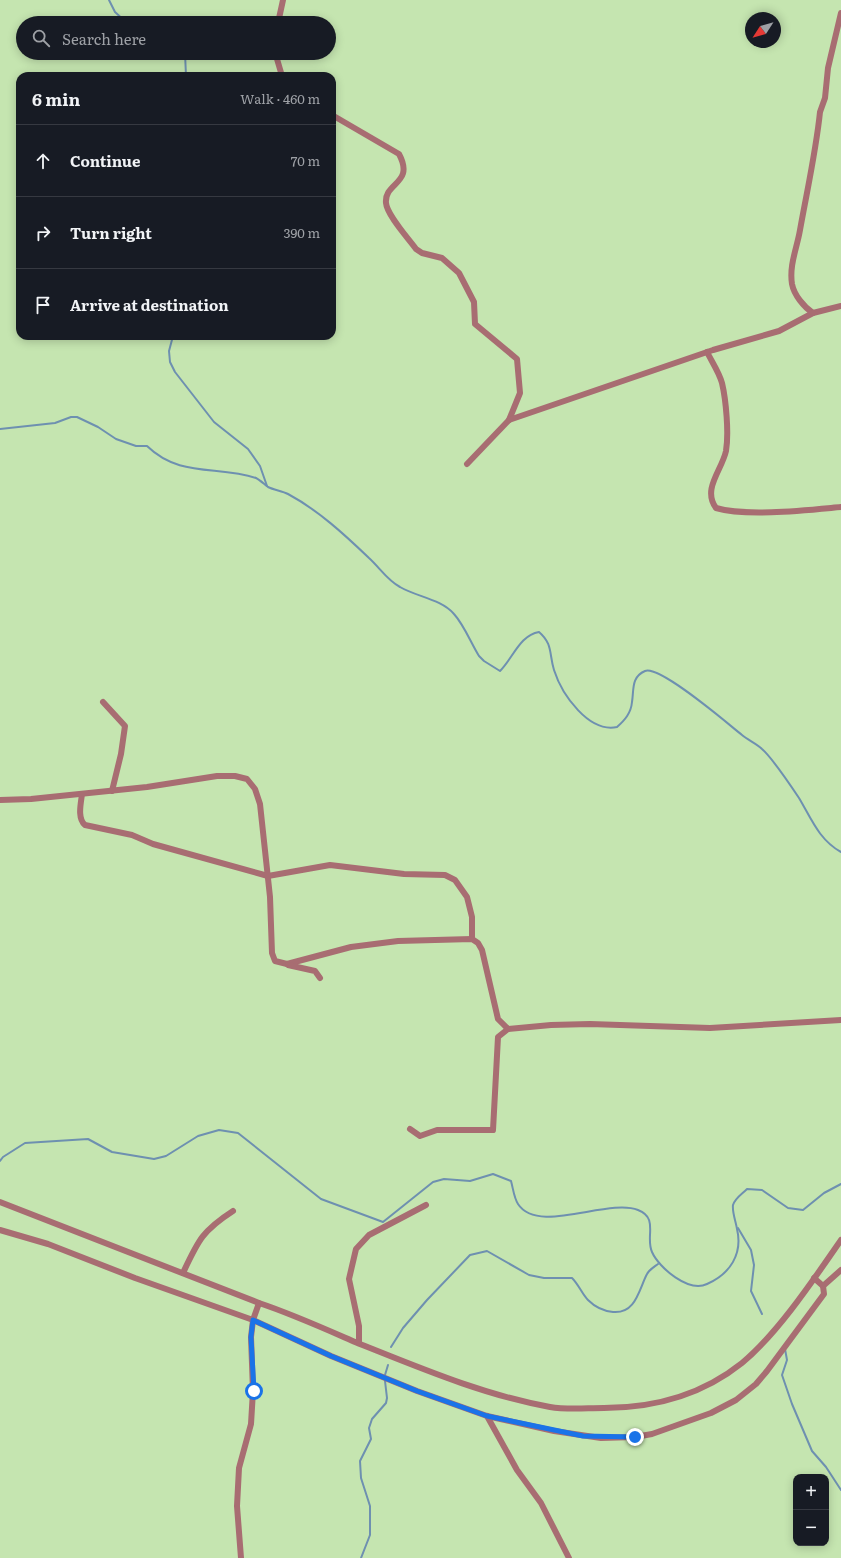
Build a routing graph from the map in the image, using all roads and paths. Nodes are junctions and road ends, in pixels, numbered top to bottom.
1 (283, 0) edge
2 (841, 13) edge
3 (280, 16) edge
4 (277, 60) edge
5 (281, 72) edge
6 (336, 117) edge
7 (841, 306) edge
8 (813, 313) junction
9 (707, 352) junction
10 (510, 420) junction
11 (467, 464) dead end
12 (841, 507) edge
13 (103, 702) dead end
14 (112, 791) junction
15 (82, 794) junction
16 (0, 800) edge
17 (268, 876) junction
18 (472, 939) junction
19 (287, 964) junction
20 (320, 978) dead end
21 (841, 1020) edge
22 (508, 1029) junction
23 (410, 1129) dead end
24 (0, 1202) edge
25 (426, 1205) dead end
26 (232, 1211) dead end
27 (0, 1230) edge
28 (841, 1240) edge
29 (183, 1273) junction
30 (840, 1274) edge
31 (814, 1278) junction
32 (823, 1286) junction
33 (258, 1303) junction
34 (253, 1320) junction
35 (358, 1343) junction
36 (487, 1416) junction
37 (241, 1558) edge
38 (569, 1558) edge

1 - 3 street
2 - 8 street
4 - 5 street
6 - 10 street
7 - 8 street
8 - 9 street
9 - 10 street
9 - 12 street
10 - 11 street
13 - 14 street
14 - 15 street
14 - 17 street
15 - 16 street
15 - 17 street
17 - 18 street
17 - 19 street
18 - 19 street
18 - 22 street
19 - 20 street
21 - 22 street
22 - 23 street
24 - 29 street
25 - 35 street
26 - 29 street
27 - 34 street
28 - 31 street
29 - 33 street
30 - 32 street
31 - 32 street
31 - 35 street
32 - 36 street
33 - 34 street
33 - 35 street
34 - 36 street
34 - 37 street
36 - 38 street

